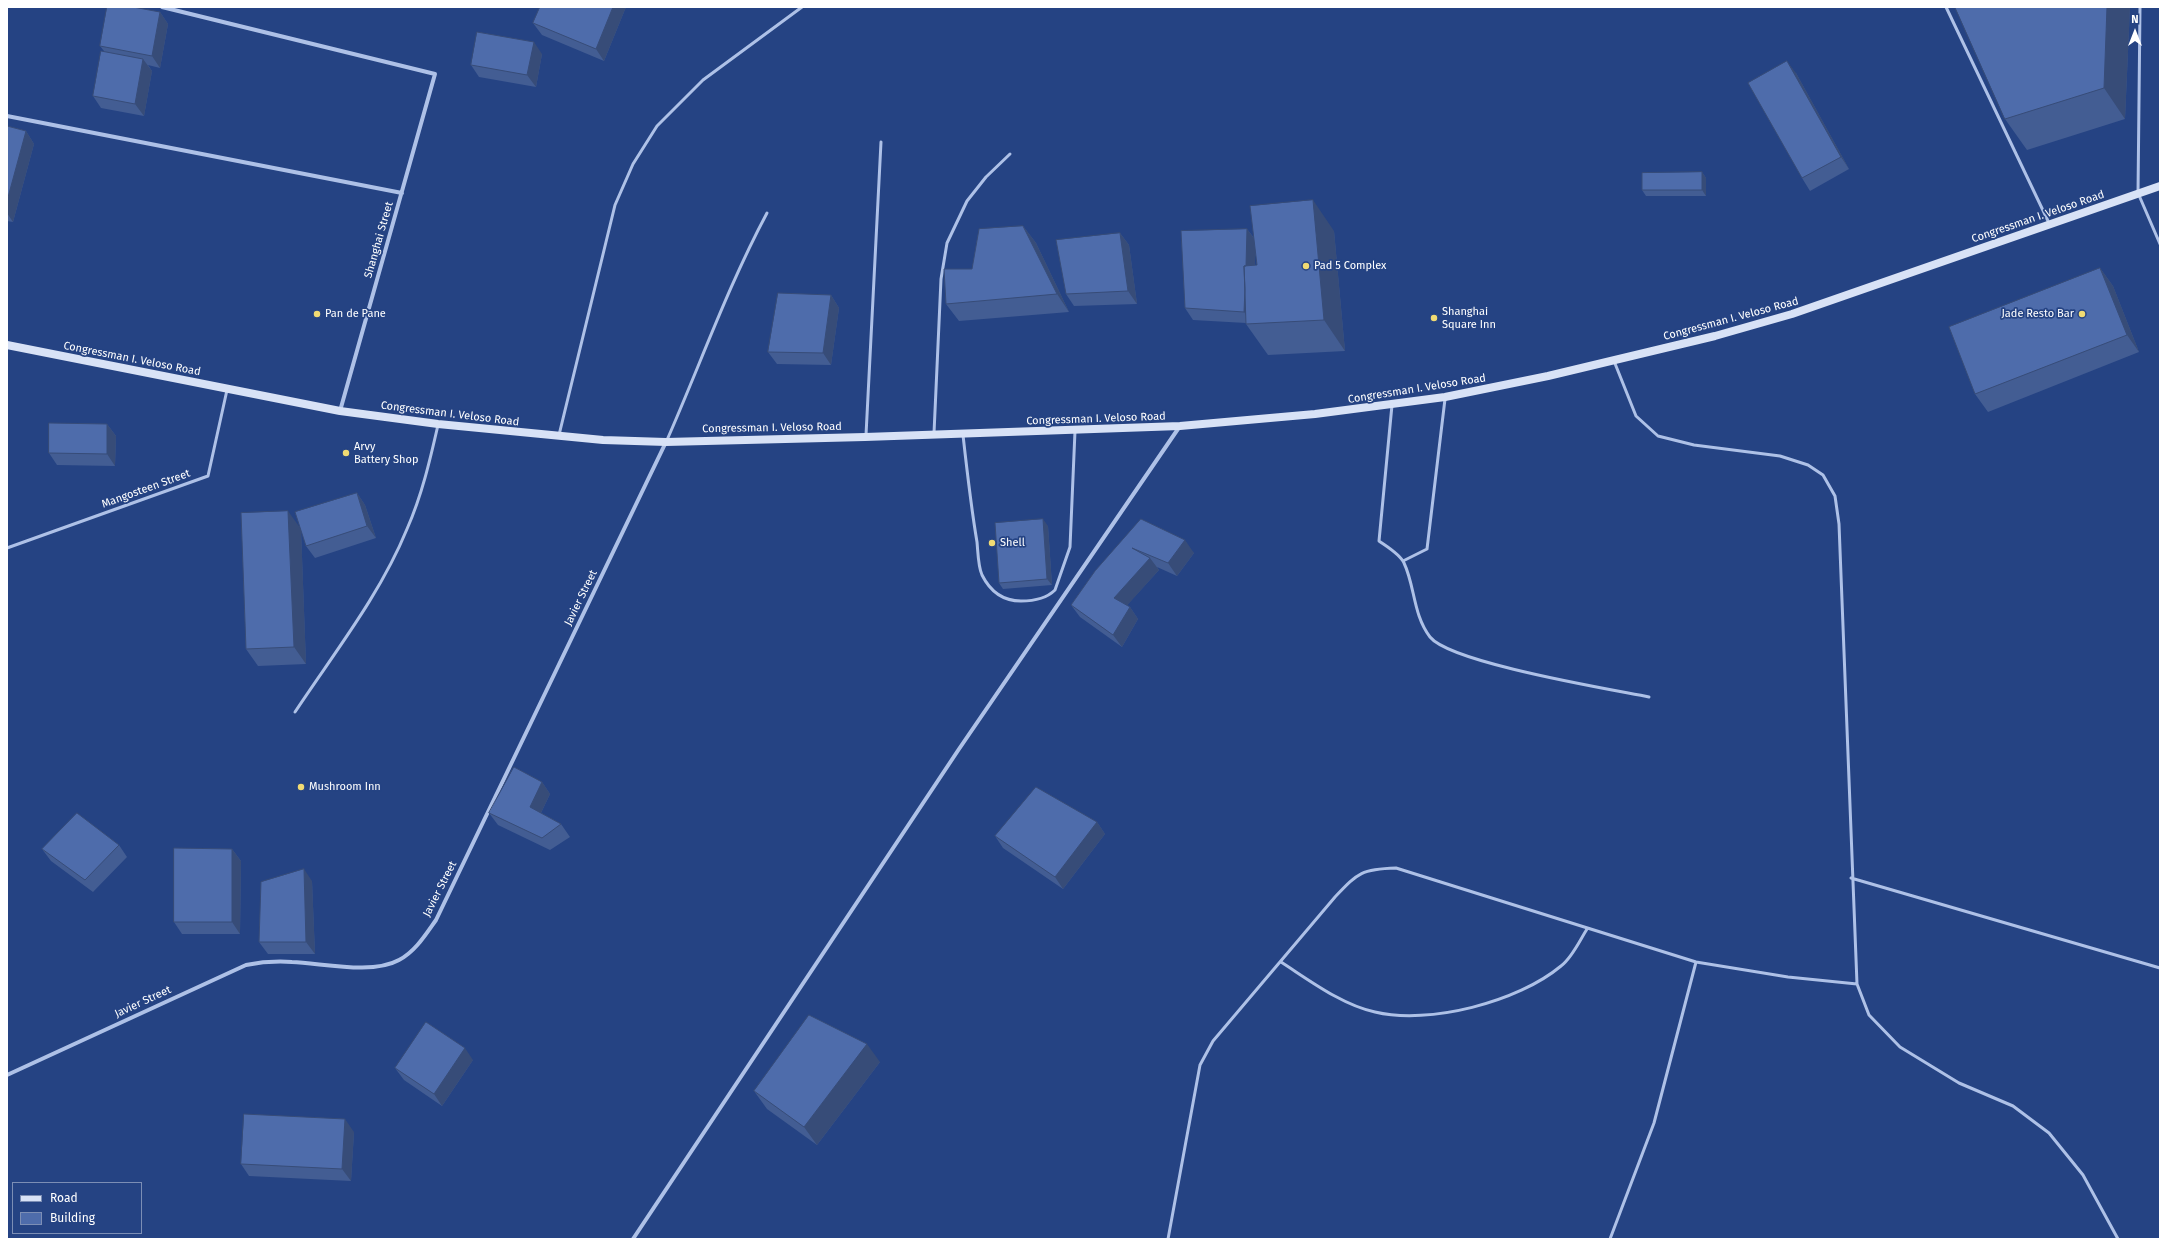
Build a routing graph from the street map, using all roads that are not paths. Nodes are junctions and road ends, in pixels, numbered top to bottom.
1 (162, 7) edge
2 (802, 7) edge
3 (1946, 7) edge
4 (2140, 7) edge
5 (7, 116) edge
6 (881, 142) dead end
7 (1010, 154) dead end
8 (2160, 186) edge
9 (402, 193) junction
10 (2138, 193) junction
11 (767, 214) dead end
12 (2050, 224) junction
13 (2160, 244) edge
14 (7, 345) edge
15 (1614, 361) junction
16 (227, 390) junction
17 (1445, 397) junction
18 (1392, 405) junction
19 (340, 412) junction
20 (438, 424) junction
21 (1180, 426) junction
22 (1075, 431) junction
23 (963, 434) junction
24 (934, 435) junction
25 (558, 437) junction
26 (866, 437) junction
27 (666, 442) junction
28 (7, 548) edge
29 (1403, 561) junction
30 (1649, 697) dead end
31 (295, 712) dead end
32 (1851, 878) junction
33 (1587, 929) junction
34 (1281, 962) junction
35 (1696, 962) junction
36 (2160, 968) edge
37 (1857, 984) junction
38 (7, 1075) edge
39 (633, 1239) edge
40 (1168, 1239) edge
41 (1610, 1239) edge
42 (2118, 1239) edge

1 - 9 street, Shanghai Street
2 - 25 lane
3 - 12 lane
4 - 10 lane
5 - 9 street
6 - 26 lane
7 - 24 lane
8 - 10 main road, Congressman I. Veloso Road
9 - 19 street, Shanghai Street
10 - 12 main road, Congressman I. Veloso Road
10 - 13 lane
11 - 27 lane
12 - 15 main road, Congressman I. Veloso Road
14 - 16 main road, Congressman I. Veloso Road
15 - 17 main road, Congressman I. Veloso Road
15 - 32 lane
16 - 19 main road, Congressman I. Veloso Road
16 - 28 lane, Mangosteen Street
17 - 18 main road, Congressman I. Veloso Road
17 - 29 lane
18 - 21 main road, Congressman I. Veloso Road
18 - 29 lane
19 - 20 main road, Congressman I. Veloso Road
20 - 25 main road, Congressman I. Veloso Road
20 - 31 lane
21 - 22 main road, Congressman I. Veloso Road
21 - 39 street
22 - 23 main road, Congressman I. Veloso Road
22 - 23 lane
23 - 24 main road, Congressman I. Veloso Road
24 - 26 main road, Congressman I. Veloso Road
25 - 27 main road, Congressman I. Veloso Road
26 - 27 main road, Congressman I. Veloso Road
27 - 38 street, Javier Street
29 - 30 lane
32 - 36 lane
32 - 37 lane
33 - 34 lane
33 - 34 lane
33 - 35 lane
34 - 40 lane
35 - 37 lane
35 - 41 lane
37 - 42 lane

